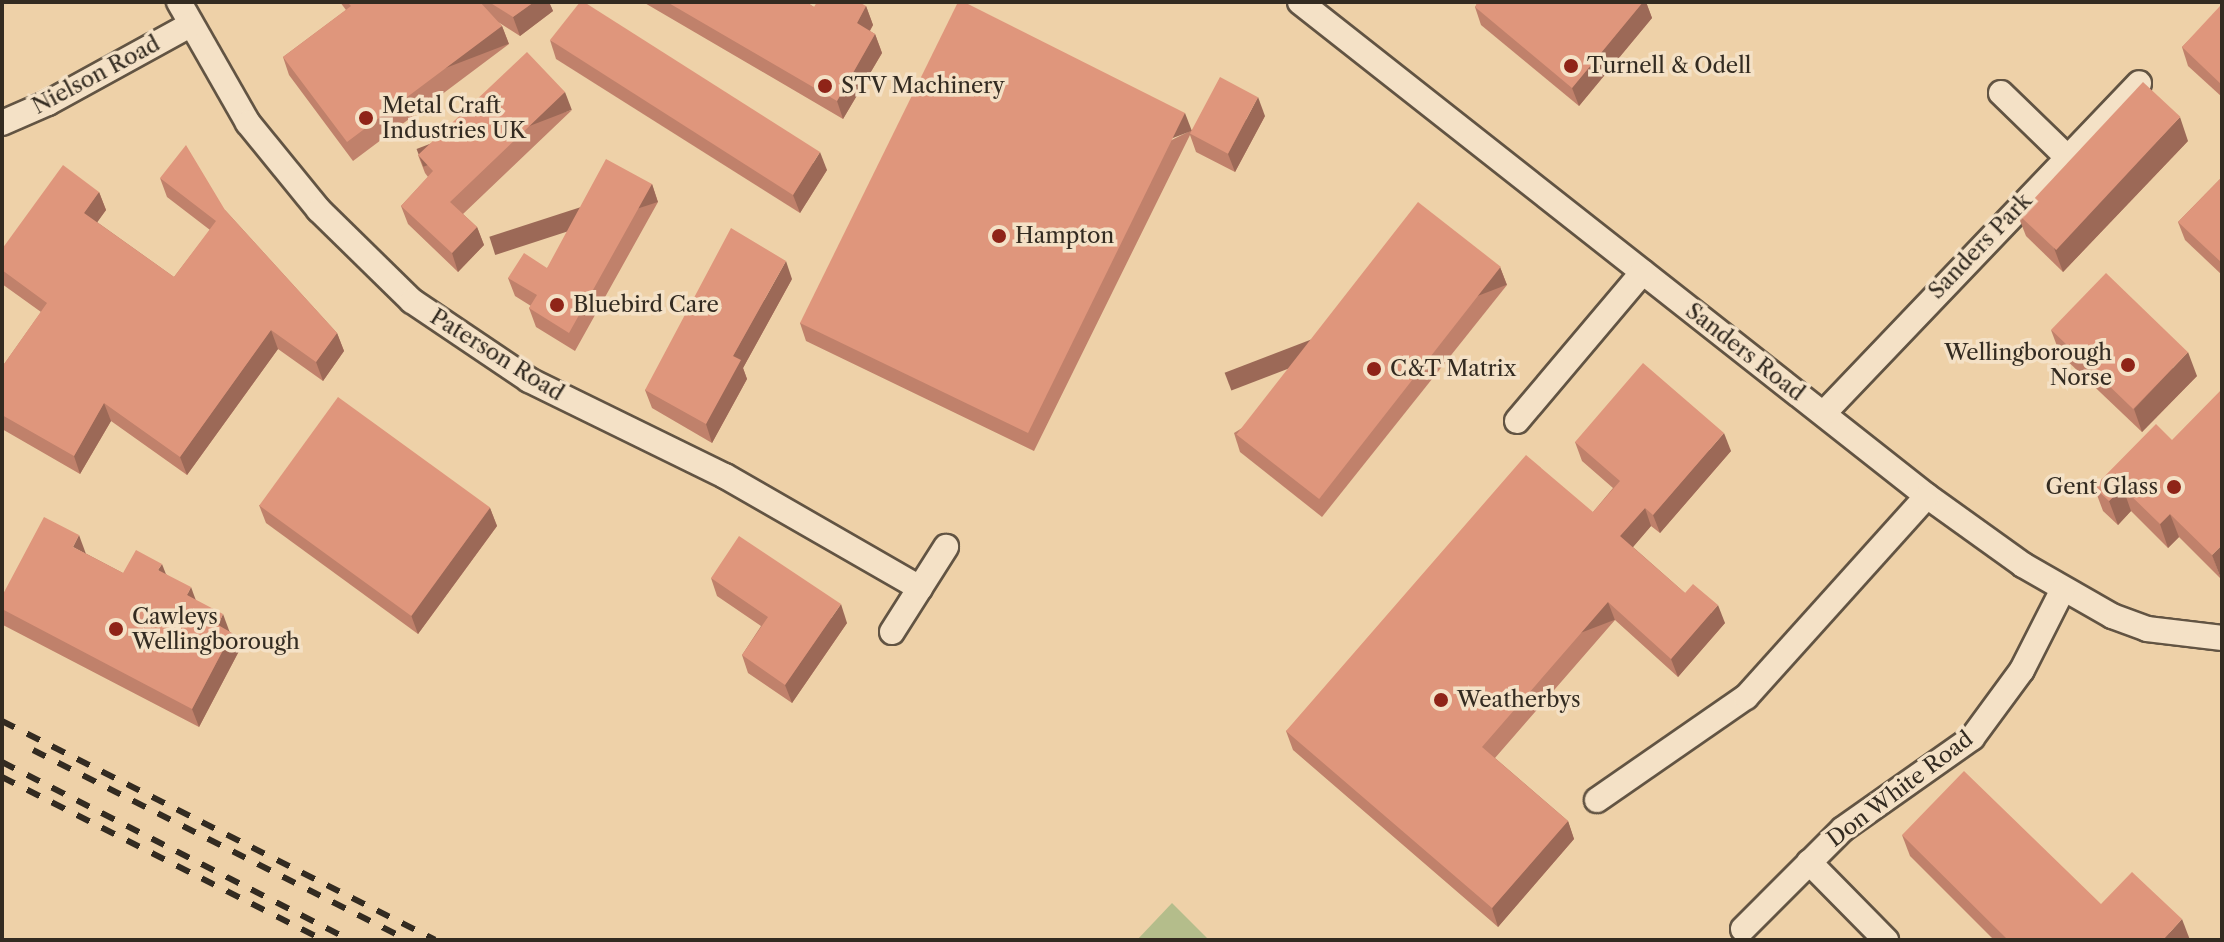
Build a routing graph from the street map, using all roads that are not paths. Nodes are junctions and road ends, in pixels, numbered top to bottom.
1 (179, 2) edge
2 (1300, 2) edge
3 (190, 25) junction
4 (2139, 83) edge
5 (2001, 93) dead end
6 (2, 123) edge
7 (2067, 157) junction
8 (1643, 272) junction
9 (1824, 413) junction
10 (1517, 421) dead end
11 (1927, 496) junction
12 (946, 547) dead end
13 (920, 588) junction
14 (2062, 591) junction
15 (892, 632) dead end
16 (2222, 638) edge
17 (1597, 800) dead end
18 (1809, 862) junction
19 (1743, 929) dead end
20 (1886, 940) edge

1 - 3 street, Paterson Road
2 - 8 street, Sanders Road
3 - 6 street, Nielson Road
3 - 13 street, Paterson Road
4 - 7 street, Sanders Park
5 - 7 street
7 - 9 street, Sanders Park
8 - 9 street, Sanders Road
8 - 10 street
9 - 11 street, Sanders Road
11 - 14 street, Sanders Road
11 - 17 street
12 - 13 street
13 - 15 street
14 - 16 street, Sanders Road
14 - 18 street, Don White Road
18 - 19 street, Don White Road
18 - 20 street, Don White Road

